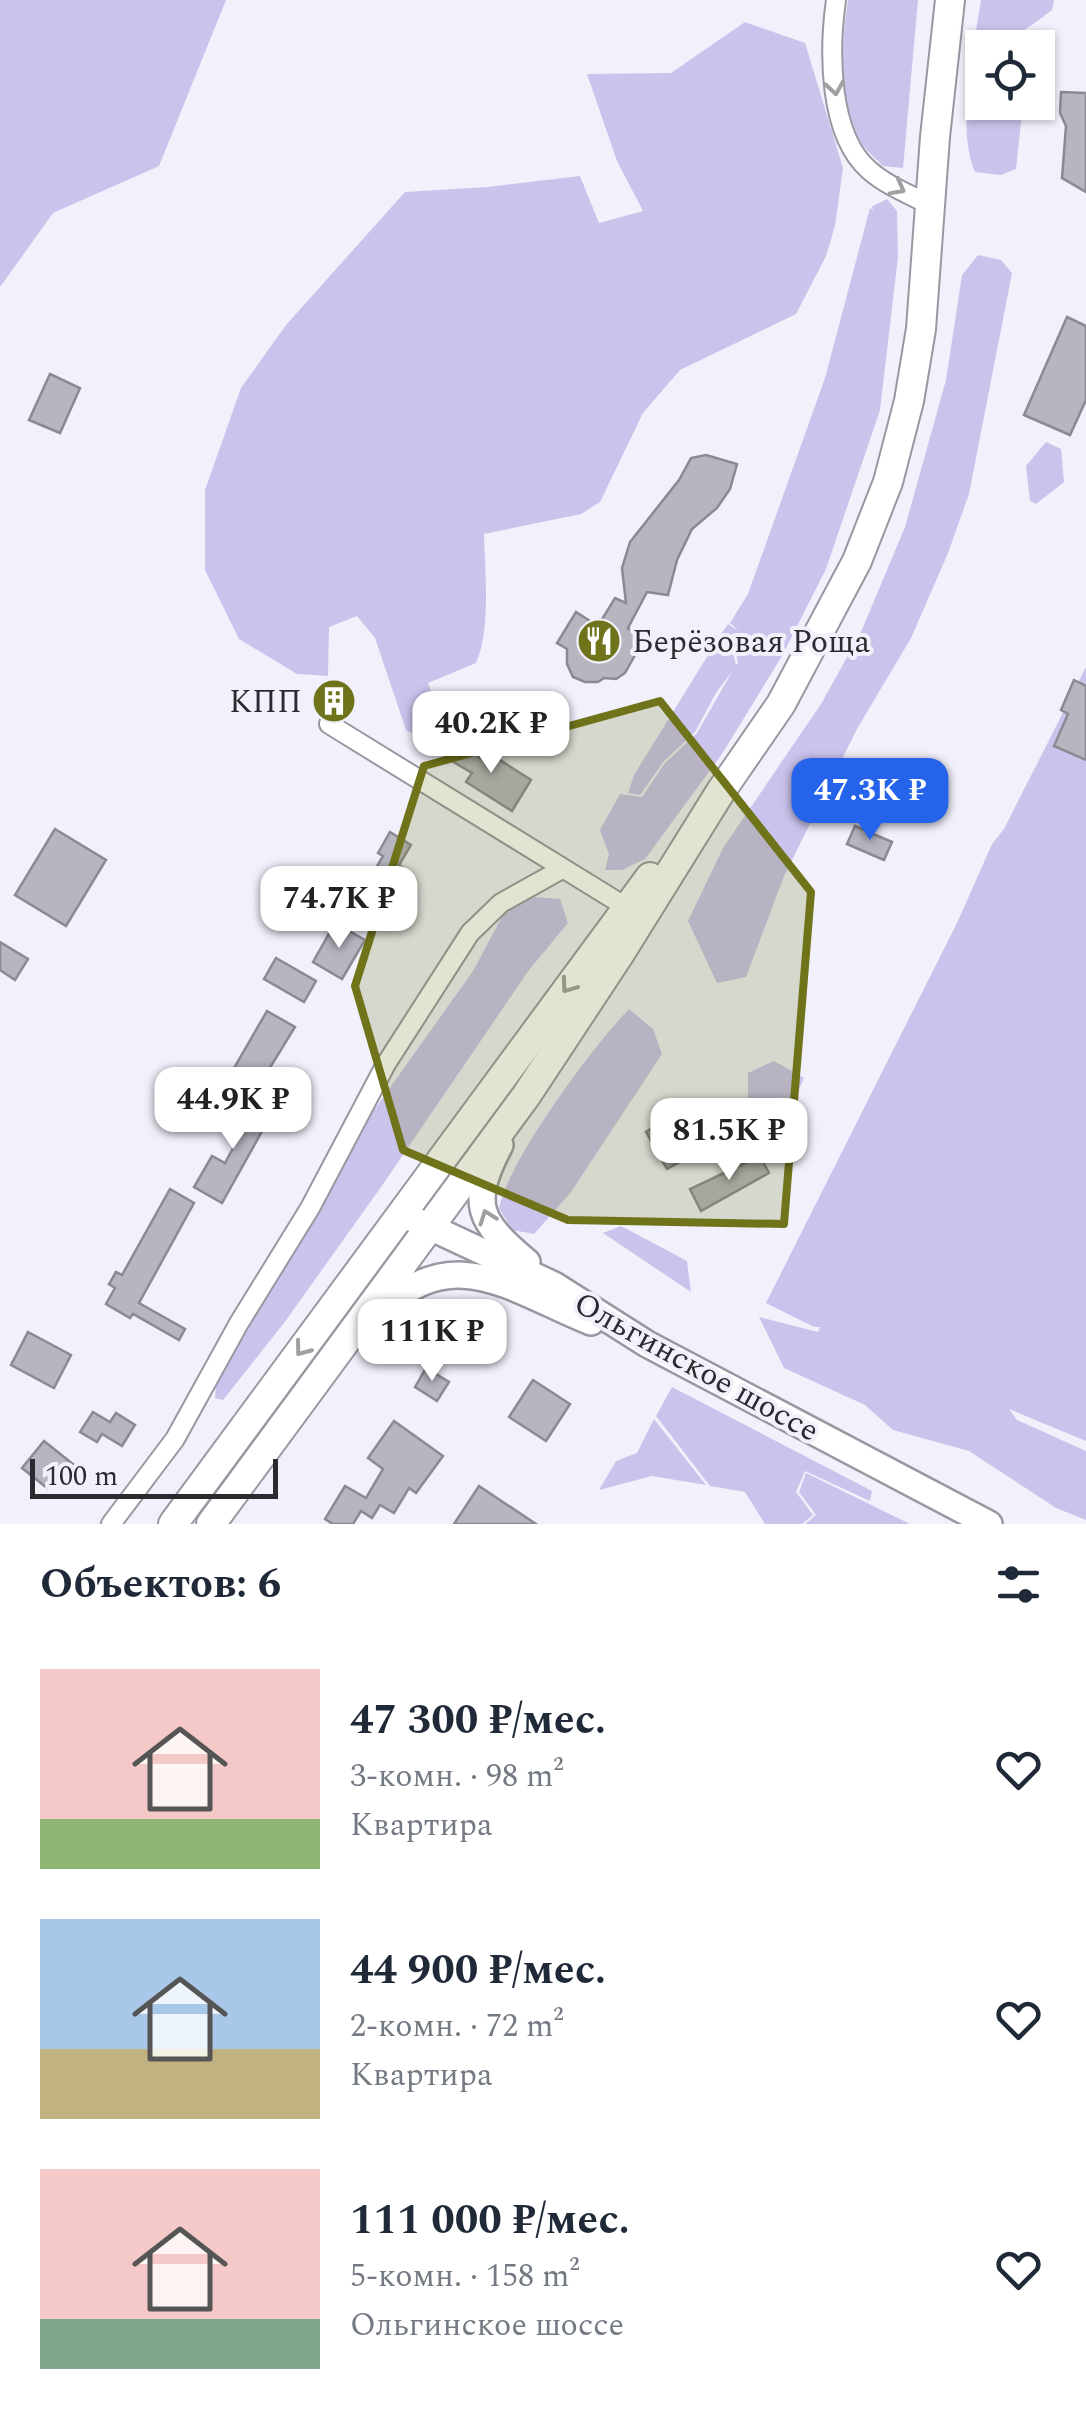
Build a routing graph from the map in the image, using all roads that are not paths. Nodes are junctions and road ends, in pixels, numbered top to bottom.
1 (836, 0) edge
2 (950, 0) edge
3 (930, 204) junction
4 (329, 724) dead end
5 (721, 791) junction
6 (562, 868) junction
7 (626, 908) junction
8 (526, 1096) junction
9 (402, 1214) junction
10 (429, 1224) junction
11 (554, 1285) junction
12 (345, 1343) junction
13 (647, 1344) junction
14 (110, 1524) edge
15 (173, 1524) edge
16 (212, 1524) edge
17 (990, 1524) edge

1 -> 3 street
2 - 3 main road
3 - 5 main road
4 - 6 street
5 - 7 main road
5 - 8 main road
6 - 7 street
6 - 14 street
7 -> 9 main road
8 - 10 main road
11 -> 8 main road
9 - 10 main road, Ольгинское шоссе
9 -> 15 main road
10 - 11 main road, Ольгинское шоссе
10 - 12 main road
11 - 13 main road, Ольгинское шоссе
12 - 13 main road
12 - 16 main road
13 - 17 main road, Ольгинское шоссе

